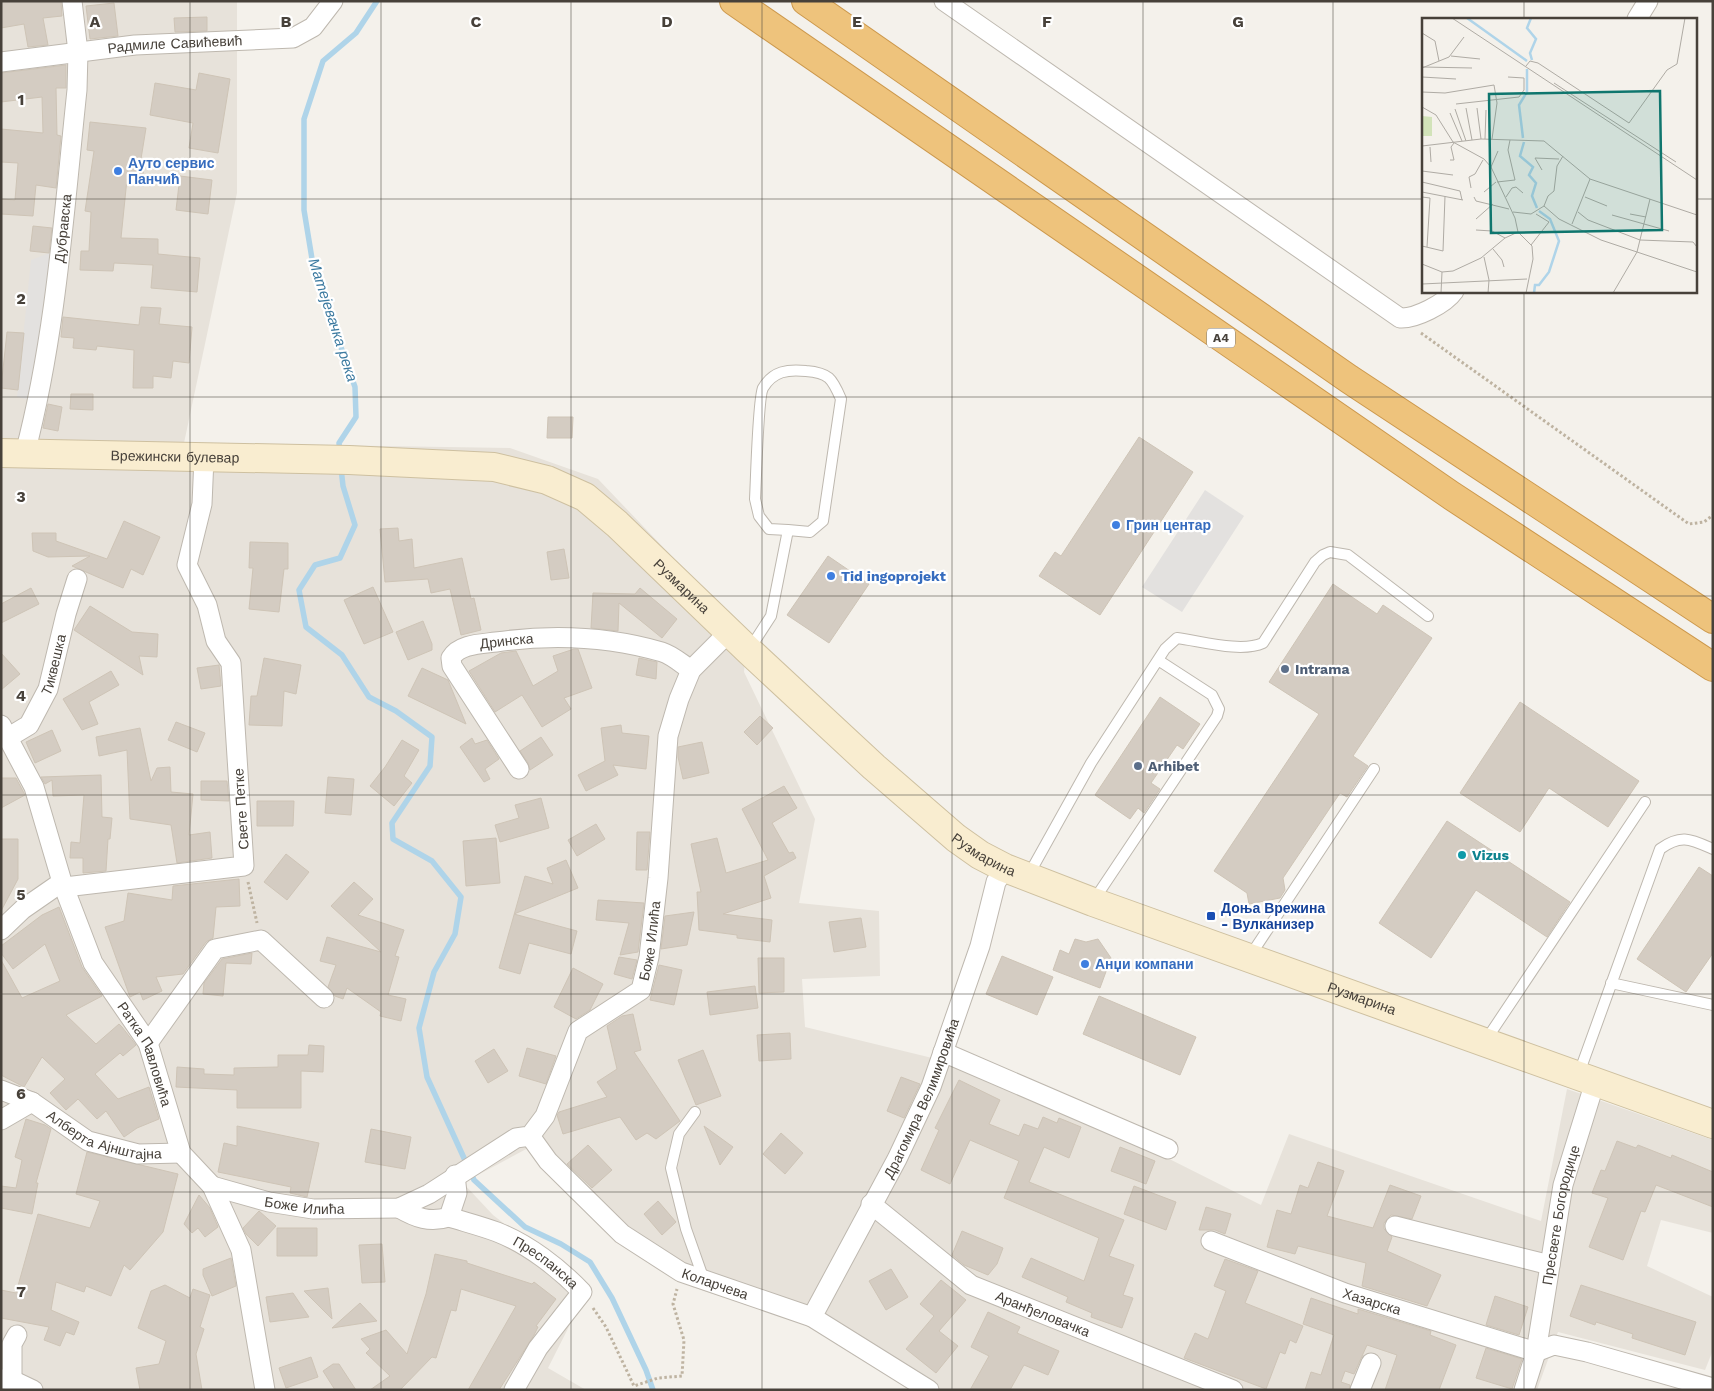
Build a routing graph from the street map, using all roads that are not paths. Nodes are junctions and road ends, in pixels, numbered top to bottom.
1 (72, 1) edge
2 (332, 1) edge
3 (734, 1) edge
4 (806, 1) edge
5 (944, 1) edge
6 (1648, 1) edge
7 (1638, 18) edge
8 (78, 52) junction
9 (1, 62) edge
10 (1453, 292) edge
11 (13, 453) edge
12 (204, 458) junction
13 (339, 460) joint
14 (788, 530) junction
15 (78, 579) dead end
16 (1428, 616) dead end
17 (1713, 619) edge
18 (739, 641) junction
19 (1158, 660) junction
20 (1713, 667) edge
21 (691, 670) junction
22 (5, 731) edge
23 (519, 769) dead end
24 (1374, 770) dead end
25 (1645, 802) dead end
26 (1713, 849) edge
27 (1016, 872) junction
28 (63, 884) junction
29 (1093, 902) junction
30 (1, 930) edge
31 (1249, 958) junction
32 (1611, 984) junction
33 (324, 998) dead end
34 (1713, 1005) edge
35 (1484, 1042) junction
36 (148, 1043) junction
37 (943, 1052) junction
38 (1587, 1079) junction
39 (1, 1090) edge
40 (32, 1102) junction
41 (695, 1112) dead end
42 (1, 1120) edge
43 (1713, 1124) edge
44 (530, 1136) junction
45 (1168, 1148) dead end
46 (181, 1153) junction
47 (455, 1175) junction
48 (212, 1186) junction
49 (871, 1204) junction
50 (399, 1208) junction
51 (449, 1217) junction
52 (1396, 1226) dead end
53 (1211, 1241) dead end
54 (1550, 1265) junction
55 (704, 1280) junction
56 (812, 1317) junction
57 (17, 1335) dead end
58 (1536, 1352) junction
59 (1371, 1363) dead end
60 (7, 1379) edge
61 (1713, 1388) edge
62 (33, 1390) edge
63 (265, 1390) edge
64 (514, 1390) edge
65 (929, 1390) edge
66 (1233, 1390) edge
67 (1360, 1390) edge
68 (1524, 1390) edge

1 - 8 street, Дубравска
2 - 8 street, Радмиле Савићевић
3 - 20 highway, A4
4 - 17 highway
5 - 10 street
6 - 7 street
8 - 9 street, Радмиле Савићевић
8 - 11 street, Дубравска
11 - 12 main road, Врежински булевар
12 - 13 main road, Врежински булевар
12 - 28 street, Свете Петке
13 - 18 main road, Рузмарина
14 - 14 lane
14 - 18 lane
15 - 22 street, Тиквешка
16 - 19 lane
18 - 21 street, Боже Илића
18 - 27 main road, Рузмарина
19 - 27 lane
19 - 29 lane
21 - 23 street, Дринска
21 - 44 street, Боже Илића
22 - 28 street, Ратка Павловића
24 - 31 lane
25 - 35 lane
26 - 32 lane
27 - 29 main road, Рузмарина
27 - 37 street, Драгомира Велимировића
28 - 30 street
28 - 36 street, Ратка Павловића
29 - 31 main road, Рузмарина
31 - 35 main road, Рузмарина
32 - 34 lane
32 - 38 lane
33 - 36 street
35 - 38 main road, Рузмарина
36 - 46 street, Ратка Павловића
37 - 45 street
37 - 49 street, Драгомира Велимировића
38 - 43 main road, Рузмарина
38 - 54 street, Пресвете Богородице
39 - 40 street, Алберта Ајнштајна
40 - 42 street
40 - 46 street, Алберта Ајнштајна
41 - 55 lane
44 - 47 street, Боже Илића
44 - 55 street, Коларчева
46 - 48 street, Ратка Павловића
47 - 50 street, Боже Илића
47 - 51 street
48 - 50 street, Боже Илића
48 - 63 street, Ратка Павловића
49 - 56 street, Драгомира Велимировића
49 - 66 street, Аранђеловачка
50 - 51 street, Боже Илића
51 - 64 street, Преспанска
52 - 54 street
53 - 58 street, Хазарска
54 - 58 street, Пресвете Богородице
55 - 56 street, Коларчева
56 - 65 street, Коларчева
57 - 60 street
58 - 61 street
58 - 68 street, Пресвете Богородице
59 - 67 street
60 - 62 street

